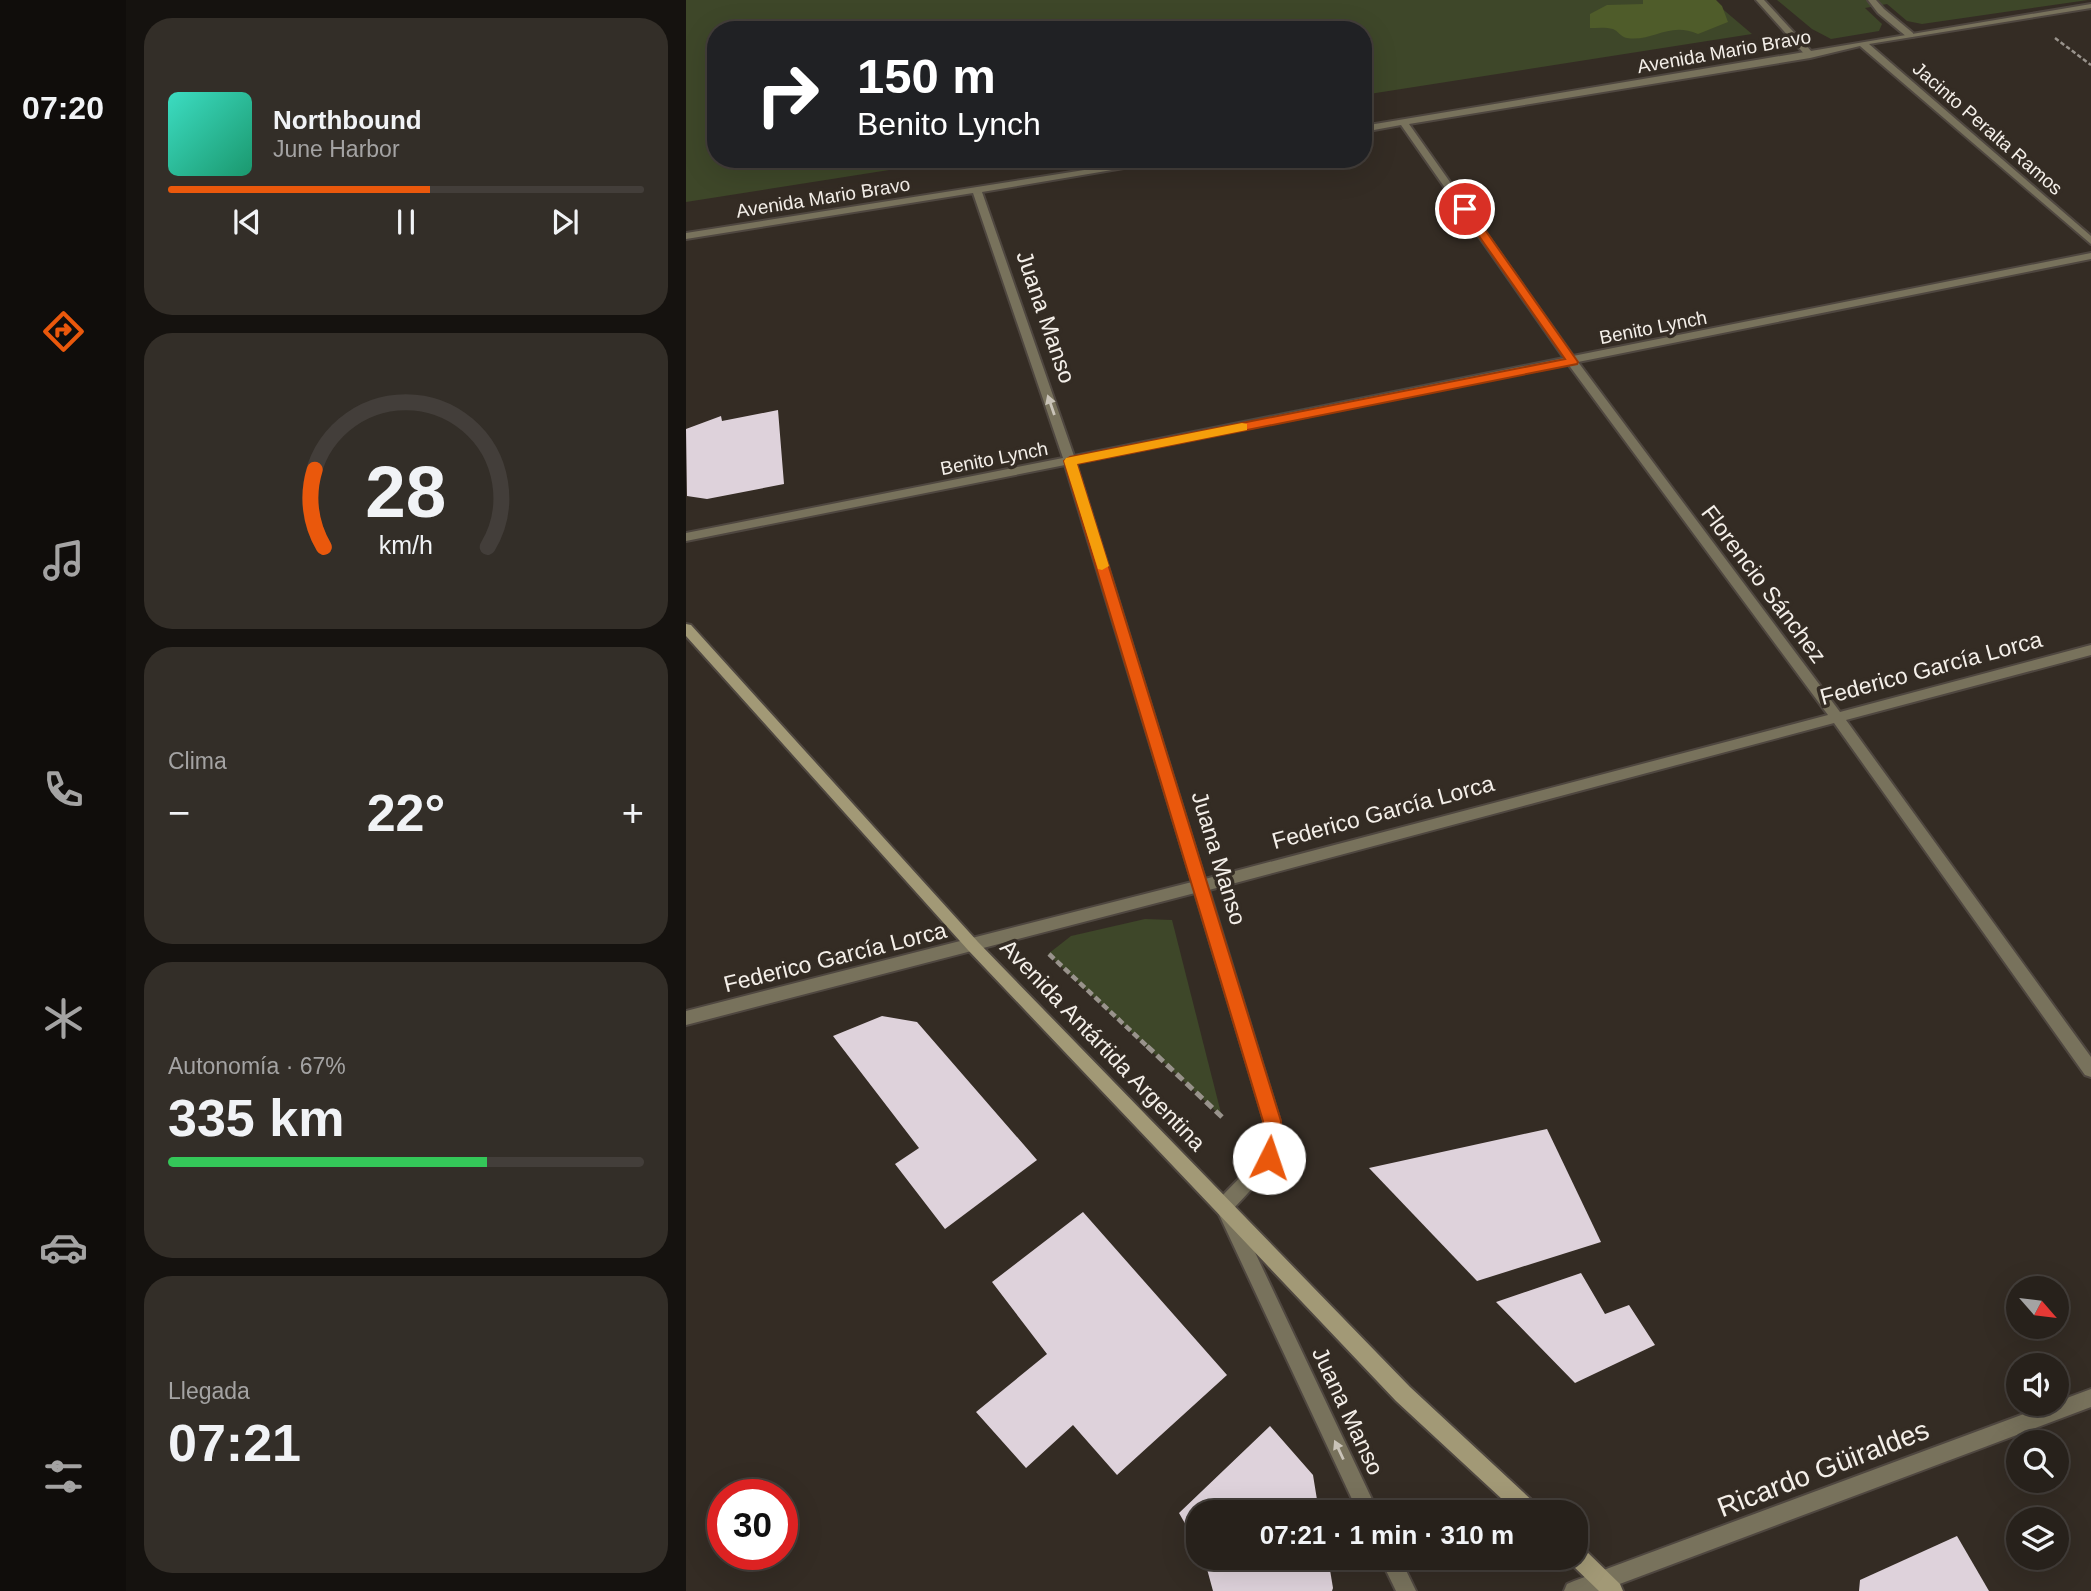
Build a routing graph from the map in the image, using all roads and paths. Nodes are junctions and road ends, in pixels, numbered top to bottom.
1 (1760, 0) edge
2 (1872, 0) edge
3 (2091, 6) edge
4 (2026, 17) junction
5 (1910, 35) junction
6 (1862, 43) junction
7 (1810, 55) junction
8 (2091, 65) edge
9 (1404, 123) junction
10 (1372, 128) edge
11 (1116, 168) edge
12 (977, 190) junction
13 (686, 236) edge
14 (2091, 241) edge
15 (2091, 256) edge
16 (1572, 362) junction
17 (1070, 461) junction
18 (686, 537) edge
19 (686, 628) edge
20 (2091, 650) edge
21 (1836, 716) junction
22 (1201, 884) junction
23 (973, 946) junction
24 (1048, 954) dead end
25 (686, 1018) edge
26 (2091, 1070) edge
27 (1222, 1117) dead end
28 (1224, 1206) junction
29 (2091, 1398) edge
30 (1362, 1500) edge
31 (1517, 1500) edge
32 (1588, 1567) edge
33 (1396, 1570) edge
34 (1608, 1586) edge
35 (1406, 1591) edge
36 (1574, 1591) edge

1 - 7 street
2 - 5 street
3 - 4 street, Avenida Mario Bravo
4 - 5 street, Avenida Mario Bravo
4 - 8 path
5 - 6 street, Avenida Mario Bravo
6 - 7 street, Avenida Mario Bravo
6 - 14 street, Jacinto Peralta Ramos
7 - 9 street, Avenida Mario Bravo
9 - 10 street, Avenida Mario Bravo
9 - 16 street, Florencio Sánchez
11 - 12 street, Avenida Mario Bravo
12 - 13 street, Avenida Mario Bravo
17 -> 12 street, Juana Manso
15 - 16 street, Benito Lynch
16 - 17 street, Benito Lynch
16 - 21 street, Florencio Sánchez
17 - 18 street, Benito Lynch
17 - 22 street, Juana Manso
19 - 23 main road, Avenida Antártida Argentina
20 - 21 street, Federico García Lorca
21 - 22 street, Federico García Lorca
21 - 26 street, Florencio Sánchez
22 - 23 street, Federico García Lorca
22 - 28 street, Juana Manso
23 - 25 street, Federico García Lorca
23 - 28 main road, Avenida Antártida Argentina
24 - 27 path
30 -> 28 street, Juana Manso
28 - 31 main road, Avenida Antártida Argentina
29 - 34 street, Ricardo Güiraldes
32 - 34 main road
33 - 35 street
34 - 36 street, Ricardo Güiraldes

